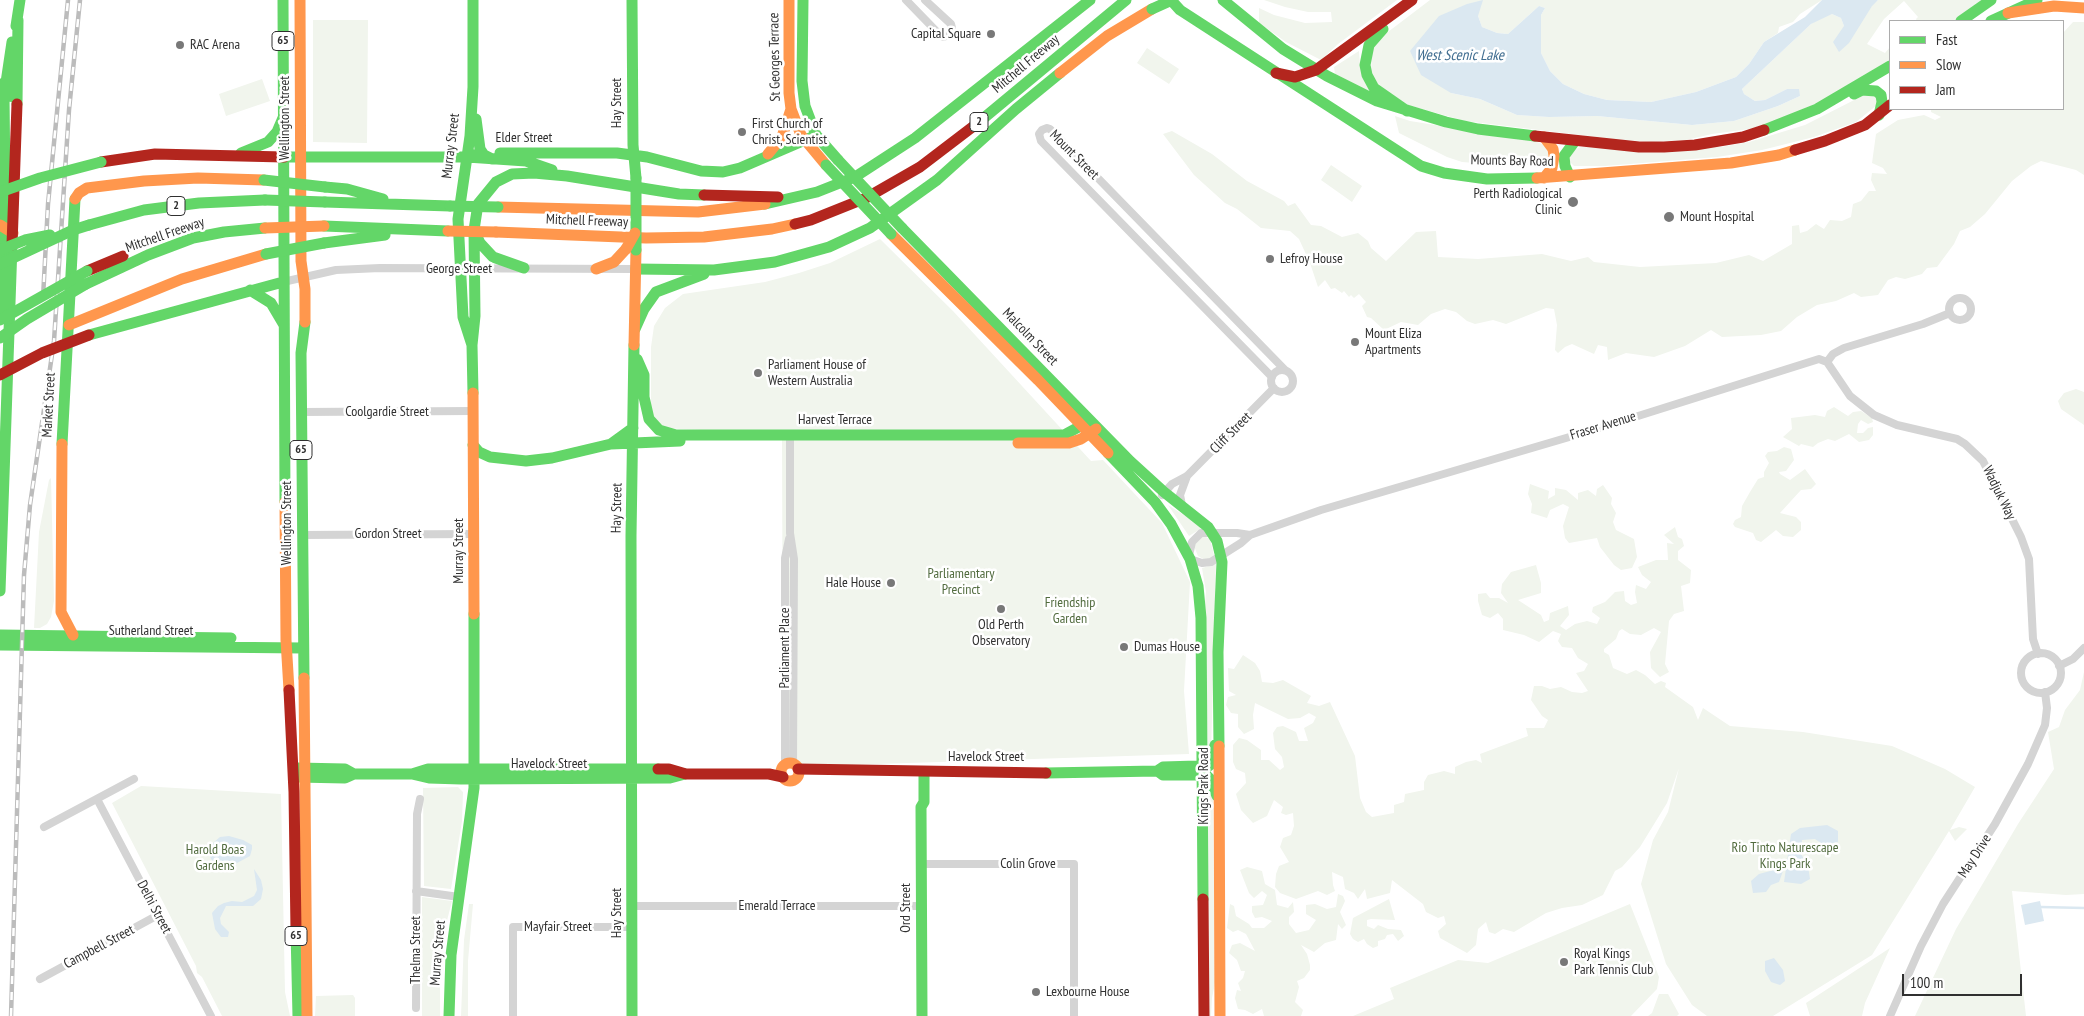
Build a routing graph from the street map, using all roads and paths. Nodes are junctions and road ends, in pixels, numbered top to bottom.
1 (20, 0) edge
2 (283, 0) edge
3 (300, 0) edge
4 (473, 0) edge
5 (632, 0) edge
6 (789, 0) edge
7 (803, 0) edge
8 (906, 0) edge
9 (925, 0) edge
10 (1126, 0) edge
11 (1172, 0) edge
12 (1224, 0) edge
13 (1413, 0) edge
14 (1991, 0) edge
15 (2037, 0) edge
16 (1083, 2) edge
17 (2084, 8) edge
18 (2008, 13) junction
19 (1962, 20) edge
20 (1993, 20) edge
21 (1102, 31) junction
22 (1889, 67) edge
23 (1316, 70) junction
24 (1276, 73) junction
25 (473, 87) junction
26 (7, 91) edge
27 (1838, 97) junction
28 (1889, 107) edge
29 (791, 109) junction
30 (1407, 111) junction
31 (1879, 115) junction
32 (284, 118) junction
33 (816, 135) junction
34 (1544, 137) junction
35 (805, 140) junction
36 (1575, 141) junction
37 (235, 155) junction
38 (633, 155) junction
39 (487, 156) junction
40 (284, 157) junction
41 (467, 157) junction
42 (300, 158) junction
43 (761, 160) junction
44 (77, 167) dead end
45 (567, 176) junction
46 (1570, 177) junction
47 (1544, 178) junction
48 (90, 187) junction
49 (0, 192) edge
50 (798, 197) junction
51 (410, 206) junction
52 (5, 228) edge
53 (72, 230) junction
54 (418, 230) junction
55 (474, 230) junction
56 (1154, 236) junction
57 (193, 238) junction
58 (1144, 246) junction
59 (0, 250) edge
60 (631, 250) junction
61 (0, 264) edge
62 (524, 268) junction
63 (460, 269) junction
64 (476, 269) junction
65 (596, 269) junction
66 (636, 269) junction
67 (714, 270) junction
68 (303, 277) junction
69 (283, 282) junction
70 (250, 290) junction
71 (1216, 298) junction
72 (1205, 308) junction
73 (0, 312) edge
74 (1950, 313) dead end
75 (0, 320) edge
76 (69, 325) junction
77 (284, 325) junction
78 (635, 329) junction
79 (0, 338) edge
80 (472, 345) junction
81 (301, 353) junction
82 (635, 355) junction
83 (1827, 362) junction
84 (1285, 370) junction
85 (0, 375) edge
86 (285, 377) junction
87 (1272, 377) junction
88 (1274, 388) junction
89 (473, 411) junction
90 (301, 412) junction
91 (1090, 427) junction
92 (3, 428) edge
93 (633, 428) junction
94 (790, 439) junction
95 (632, 442) junction
96 (611, 444) junction
97 (473, 445) junction
98 (1187, 476) junction
99 (1164, 492) junction
100 (1155, 502) junction
101 (1182, 506) junction
102 (1212, 532) junction
103 (474, 534) junction
104 (302, 535) junction
105 (1250, 535) junction
106 (1221, 557) junction
107 (1190, 558) junction
108 (0, 591) edge
109 (61, 612) junction
110 (0, 634) edge
111 (47, 635) junction
112 (73, 635) junction
113 (286, 644) junction
114 (302, 644) junction
115 (0, 645) edge
116 (2084, 648) edge
117 (2038, 654) junction
118 (2059, 666) junction
119 (2045, 692) junction
120 (1219, 728) junction
121 (1200, 767) junction
122 (789, 770) junction
123 (293, 772) junction
124 (921, 772) junction
125 (306, 774) junction
126 (474, 774) junction
127 (631, 774) junction
128 (134, 779) dead end
129 (97, 799) junction
130 (420, 799) dead end
131 (1218, 807) junction
132 (44, 827) dead end
133 (921, 864) junction
134 (416, 891) junction
135 (459, 898) junction
136 (632, 906) junction
137 (921, 906) junction
138 (158, 916) junction
139 (632, 927) junction
140 (40, 979) dead end
141 (416, 1008) dead end
142 (921, 1014) edge
143 (211, 1016) edge
144 (298, 1016) edge
145 (307, 1016) edge
146 (449, 1016) edge
147 (513, 1016) edge
148 (632, 1016) edge
149 (1074, 1016) edge
150 (1204, 1016) edge
151 (1220, 1016) edge
152 (1890, 1016) edge

1 - 26 main road
2 - 32 main road, Wellington Street / 65
3 - 42 main road, Wellington Street / 65
4 - 25 main road, Murray Street
5 - 38 main road, Hay Street
6 - 29 main road, St Georges Terrace
7 - 33 main road, St Georges Terrace
8 - 9 street
10 - 21 main road
11 - 21 main road, bridge
11 - 24 main road, Mounts Bay Road
12 - 23 main road, Mounts Bay Road
13 - 23 main road
13 - 30 main road
14 - 19 main road
15 - 18 main road
16 - 50 main road, Mitchell Freeway / 2
17 - 18 main road
18 - 20 main road
21 - 54 main road, Mitchell Freeway / 2, bridge
21 - 67 main road
22 - 27 main road, Mounts Bay Road
23 - 24 main road
23 - 30 main road, Mounts Bay Road
24 - 47 main road, Mounts Bay Road
25 - 39 main road, Murray Street
25 - 41 main road, Murray Street
26 - 52 main road
27 - 31 main road
27 - 36 main road, Mounts Bay Road
28 - 31 main road, Mounts Bay Road
29 - 35 main road, St Georges Terrace
29 - 43 main road, Elder Street
30 - 34 main road, Mounts Bay Road
31 - 46 main road, Mounts Bay Road
32 - 37 main road
32 - 40 main road, Wellington Street / 65
33 - 35 main road, Elder Street
33 - 91 main road, Malcolm Street, bridge
34 - 36 main road, Mounts Bay Road
34 - 47 main road
35 - 43 main road, Elder Street
35 - 91 main road, Malcolm Street, bridge
36 - 46 main road
37 - 40 main road
37 - 49 main road, bridge
38 - 39 main road, Elder Street
38 - 43 main road, Elder Street
38 - 60 main road, Hay Street, bridge
39 - 41 main road
39 - 45 main road
40 - 42 main road
40 - 69 main road, Wellington Street / 65
41 - 42 main road
41 - 63 main road, Murray Street
42 - 68 main road, Wellington Street / 65
44 - 48 main road
45 - 50 main road
45 - 55 main road
46 - 47 main road, Mounts Bay Road
48 - 51 main road, 2, bridge
48 - 76 main road, Market Street
50 - 51 main road, Mitchell Freeway / 2, bridge
51 - 53 main road, Mitchell Freeway / 2, bridge
52 - 73 main road
52 - 92 main road
53 - 59 main road, bridge
53 - 61 main road, Mitchell Freeway / 2, bridge
54 - 57 main road, Mitchell Freeway / 2, bridge
54 - 76 main road, bridge
55 - 62 main road
55 - 64 main road
56 - 58 street
56 - 58 street, Mount Street
56 - 71 street, Mount Street
57 - 75 main road, bridge
57 - 79 main road, Mitchell Freeway / 2, bridge
58 - 72 street, Mount Street
60 - 65 main road
60 - 66 main road, Hay Street
62 - 64 street, George Street
62 - 65 street, George Street
63 - 64 street, George Street
63 - 68 street, George Street
63 - 80 main road, Murray Street
64 - 80 main road
65 - 66 street, George Street
66 - 67 main road
66 - 78 main road, Hay Street
67 - 78 main road
68 - 69 street, George Street
68 - 81 main road, Wellington Street / 65
69 - 70 main road
69 - 77 main road, Wellington Street / 65
70 - 77 main road
70 - 85 main road, bridge
71 - 72 street
71 - 84 street, Mount Street
72 - 87 street, Mount Street
74 - 83 street
76 - 109 main road, Market Street
77 - 86 main road, Wellington Street / 65
78 - 82 main road, Hay Street
80 - 89 main road, Murray Street
81 - 86 main road
81 - 90 main road, Wellington Street / 65
82 - 93 main road, Hay Street
82 - 94 main road, Harvest Terrace
83 - 105 street, Fraser Avenue
83 - 117 street, Wadjuk Way
84 - 87 street
84 - 88 street
86 - 113 main road, Wellington Street / 65
87 - 88 street
88 - 98 street, Cliff Street
89 - 90 street, Coolgardie Street
89 - 97 main road, Murray Street
90 - 104 main road, Wellington Street / 65
91 - 94 main road, Harvest Terrace
91 - 99 main road, Malcolm Street
91 - 100 main road, Malcolm Street
92 - 108 main road
93 - 95 main road, Hay Street
93 - 96 main road, Harvest Terrace
94 - 95 main road, Harvest Terrace
94 - 122 street, Parliament Place
95 - 96 main road, Harvest Terrace
95 - 127 main road, Hay Street
96 - 97 main road, Harvest Terrace
97 - 103 main road, Murray Street
98 - 99 street, Cliff Street
98 - 101 street
99 - 100 street, Cliff Street
99 - 101 main road, Malcolm Street
100 - 107 main road, Malcolm Street
101 - 102 main road, Malcolm Street
102 - 105 street, Fraser Avenue
102 - 106 main road, Malcolm Street
102 - 107 street
103 - 104 street, Gordon Street
103 - 126 main road, Murray Street
104 - 114 main road, Wellington Street / 65
105 - 106 street, Fraser Avenue
106 - 107 street, Fraser Avenue
106 - 120 main road, Kings Park Road
107 - 121 main road, Kings Park Road
109 - 111 main road
109 - 112 main road, Market Street
110 - 111 main road, Sutherland Street
111 - 112 main road, Sutherland Street
112 - 113 main road, Sutherland Street
113 - 114 main road, Sutherland Street
113 - 115 main road, Sutherland Street
113 - 123 main road, Wellington Street / 65
114 - 125 main road, Wellington Street / 65
116 - 118 street
117 - 118 street
117 - 119 street
118 - 119 street
119 - 152 street, May Drive
120 - 121 main road
120 - 131 main road, Kings Park Road
121 - 124 main road, Havelock Street
121 - 131 main road
121 - 150 main road, Kings Park Road
122 - 124 main road, Havelock Street
122 - 127 main road, Havelock Street
123 - 125 main road, Havelock Street
123 - 144 main road, Wellington Street / 65
124 - 133 main road, Ord Street
125 - 126 main road, Havelock Street
125 - 145 main road, Wellington Street / 65
126 - 127 main road, Havelock Street
126 - 135 main road, Murray Street
127 - 136 main road, Hay Street
128 - 129 street
129 - 132 street
129 - 138 street, Delhi Street
130 - 134 street, Thelma Street
131 - 151 main road, Kings Park Road
133 - 137 main road, Ord Street
133 - 149 street, Colin Grove
134 - 135 street
134 - 141 street, Thelma Street
135 - 146 main road, Murray Street
136 - 137 street, Emerald Terrace
136 - 139 main road, Hay Street
137 - 142 main road, Ord Street
138 - 140 street, Campbell Street
138 - 143 street, Delhi Street
139 - 147 street, Mayfair Street
139 - 148 main road, Hay Street

